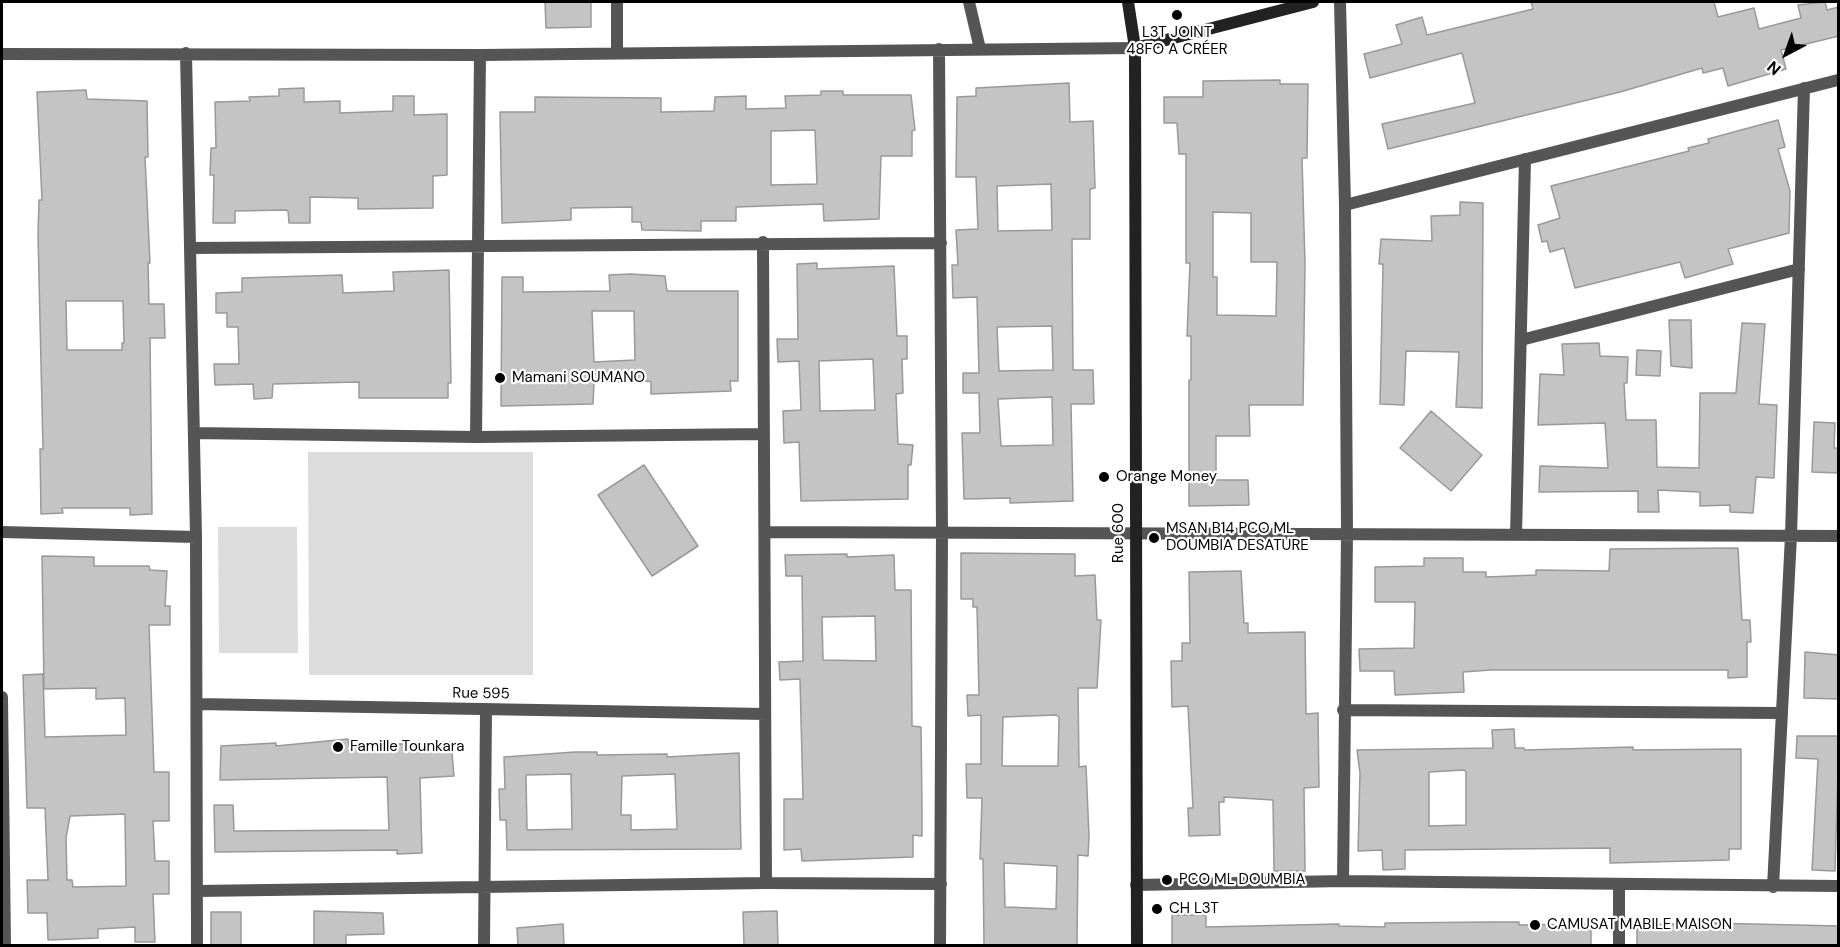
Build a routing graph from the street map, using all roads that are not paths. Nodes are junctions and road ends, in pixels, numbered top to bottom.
1 (617, 2) edge
2 (969, 2) edge
3 (1128, 2) edge
4 (1313, 2) edge
5 (1340, 2) edge
6 (1135, 48) junction
7 (939, 49) junction
8 (980, 49) junction
9 (186, 53) junction
10 (616, 53) junction
11 (2, 54) edge
12 (480, 55) junction
13 (1839, 80) edge
14 (1804, 87) junction
15 (1526, 159) junction
16 (1345, 205) junction
17 (763, 242) junction
18 (941, 243) junction
19 (479, 247) junction
20 (191, 248) junction
21 (1799, 269) junction
22 (1521, 340) junction
23 (194, 433) junction
24 (764, 434) junction
25 (476, 437) junction
26 (2, 532) edge
27 (765, 532) junction
28 (942, 532) junction
29 (1134, 533) junction
30 (1347, 534) junction
31 (1516, 535) junction
32 (1791, 536) junction
33 (1839, 536) edge
34 (196, 537) junction
35 (2, 697) edge
36 (197, 704) junction
37 (486, 709) junction
38 (1343, 710) junction
39 (1782, 713) junction
40 (765, 714) junction
41 (1343, 881) junction
42 (766, 883) junction
43 (941, 884) junction
44 (1136, 885) junction
45 (1619, 885) junction
46 (485, 886) junction
47 (1839, 886) edge
48 (1773, 887) junction
49 (197, 891) junction
50 (5, 945) edge
51 (197, 945) edge
52 (484, 945) edge
53 (940, 945) edge
54 (1137, 945) edge
55 (1619, 945) edge

1 - 10 street
2 - 8 street
3 - 6 street, Rue 600
4 - 6 street
5 - 16 street
6 - 8 street
6 - 29 street, Rue 600
7 - 8 street
7 - 10 street
7 - 18 street
9 - 11 street
9 - 12 street
9 - 20 street
10 - 12 street
12 - 19 street
13 - 14 street
14 - 15 street
14 - 21 street
15 - 16 street
15 - 22 street
16 - 30 street
17 - 18 street
17 - 19 street
17 - 24 street
18 - 28 street
19 - 20 street
19 - 25 street
20 - 23 street
21 - 22 street
21 - 32 street
22 - 31 street
23 - 25 street
23 - 34 street
24 - 25 street
24 - 27 street
26 - 34 street
27 - 28 street
27 - 40 street
28 - 29 street
28 - 43 street
29 - 30 street
29 - 44 street, Rue 600
30 - 31 street
30 - 38 street
31 - 32 street
32 - 33 street
32 - 39 street
34 - 36 street
35 - 50 street
36 - 37 street, Rue 595
36 - 49 street
37 - 40 street, Rue 595
37 - 46 street
38 - 39 street
38 - 41 street
39 - 48 street
40 - 42 street
41 - 44 street
41 - 45 street
42 - 43 street
42 - 46 street
43 - 53 street
44 - 54 street, Rue 600
45 - 48 street
45 - 55 street
46 - 49 street
46 - 52 street
47 - 48 street
49 - 51 street

